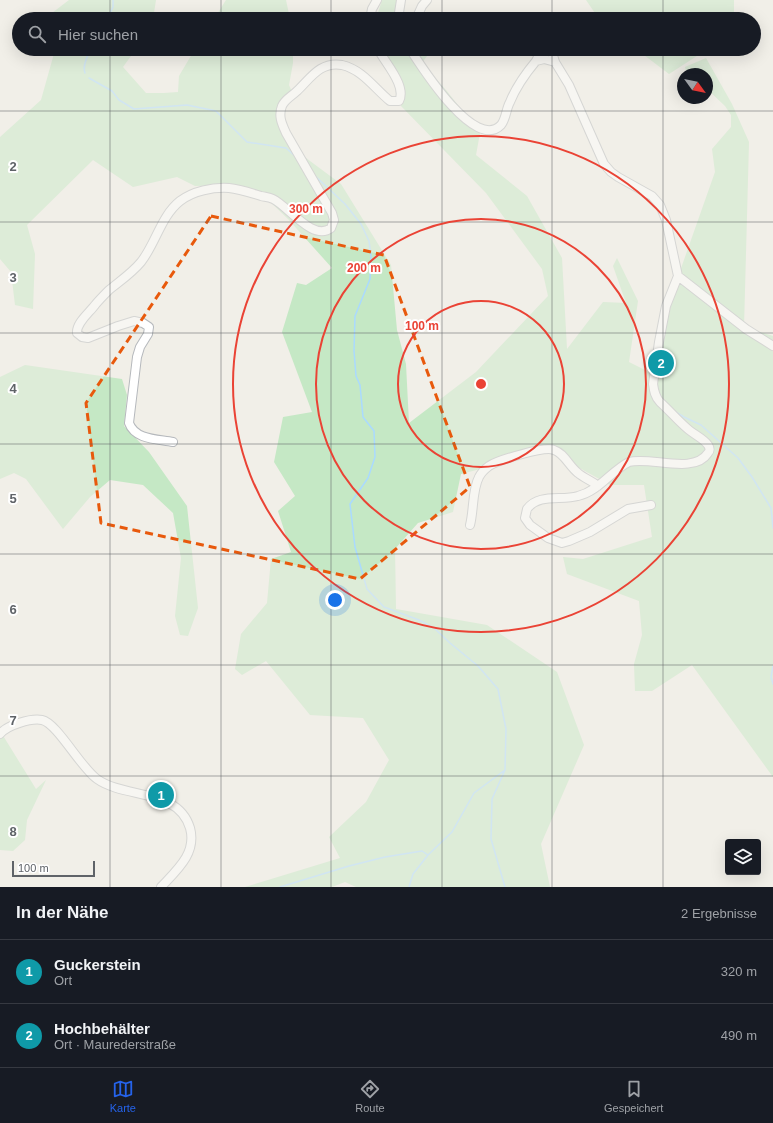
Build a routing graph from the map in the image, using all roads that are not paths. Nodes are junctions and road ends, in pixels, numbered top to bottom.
1 (377, 0) edge
2 (401, 0) edge
3 (427, 0) edge
4 (371, 12) edge
5 (399, 12) edge
6 (419, 12) edge
7 (382, 56) edge
8 (415, 56) edge
9 (538, 56) edge
10 (553, 56) edge
11 (536, 61) junction
12 (555, 62) junction
13 (678, 276) junction
14 (773, 346) edge
15 (173, 442) dead end
16 (598, 486) junction
17 (650, 505) dead end
18 (470, 525) dead end
19 (0, 734) edge
20 (161, 887) edge

1 - 4 street
2 - 5 street
3 - 6 street
7 - 15 street
8 - 11 street
9 - 11 street
10 - 12 street
11 - 12 street
12 - 13 street
13 - 14 street
13 - 16 street
16 - 17 street
16 - 18 street
19 - 20 street

